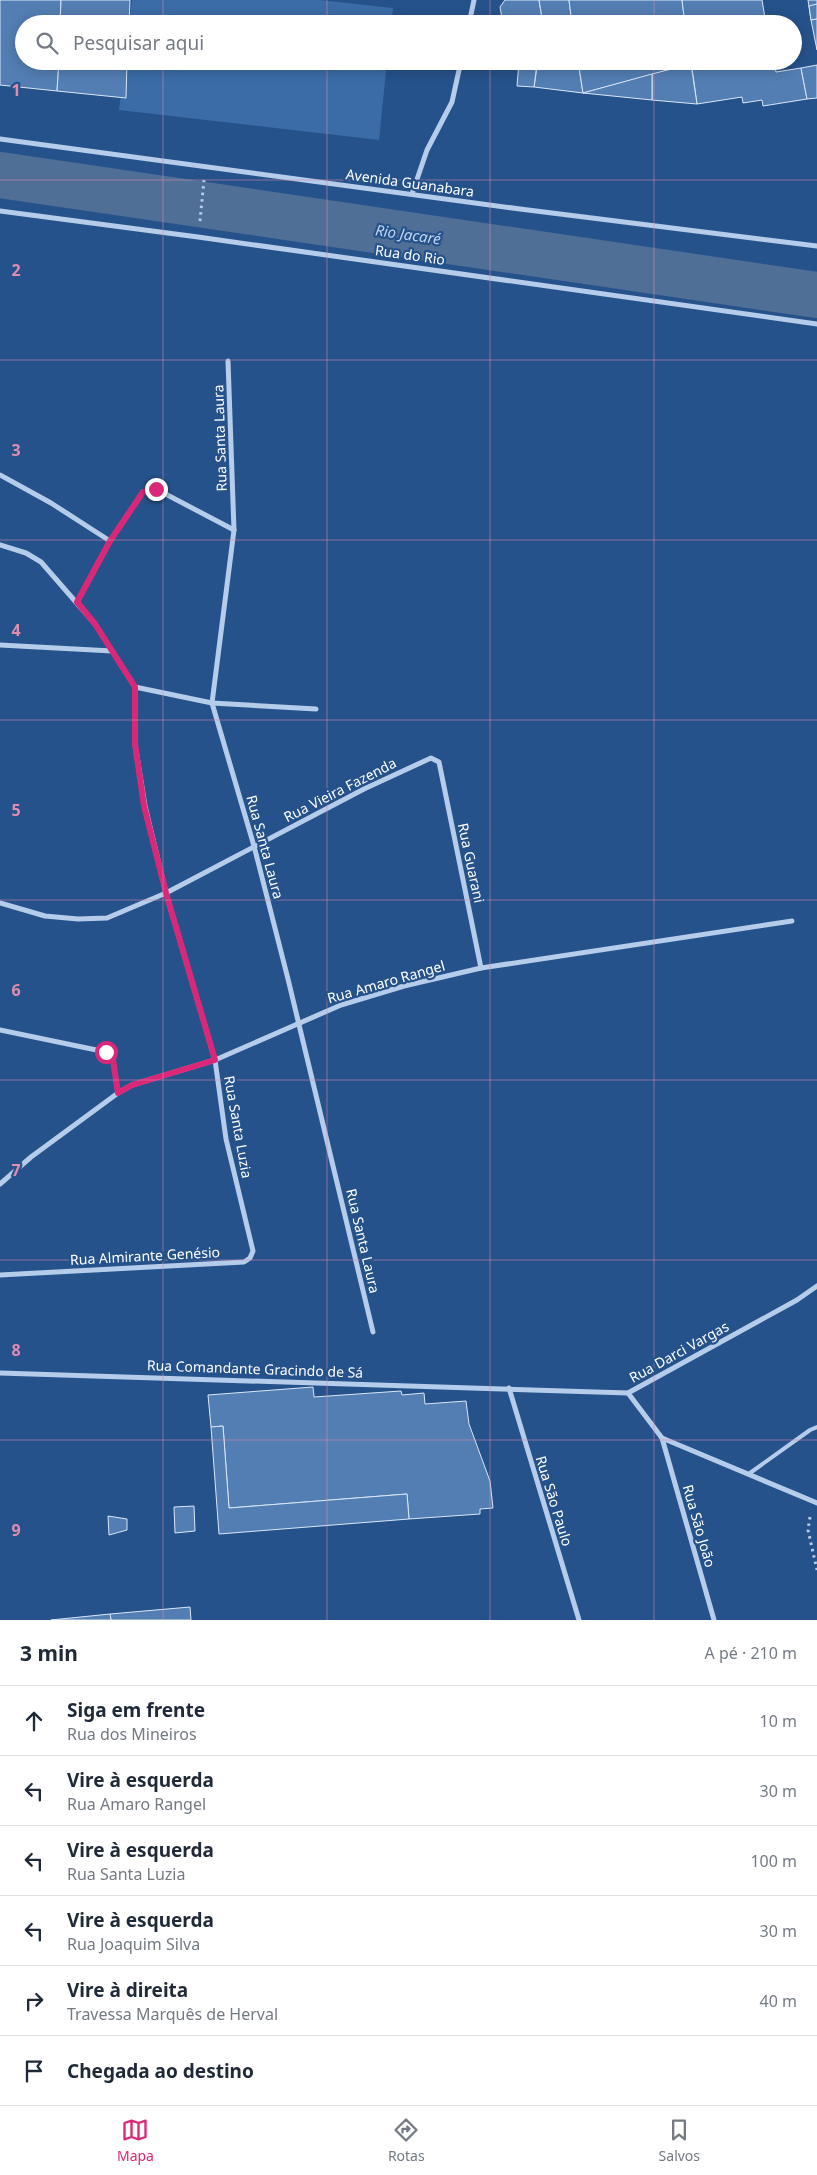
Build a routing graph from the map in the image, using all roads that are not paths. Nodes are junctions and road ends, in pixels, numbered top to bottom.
1 (474, 0) edge
2 (471, 15) edge
3 (459, 70) edge
4 (0, 139) edge
5 (412, 194) junction
6 (0, 212) edge
7 (817, 246) edge
8 (817, 324) edge
9 (228, 362) dead end
10 (0, 475) edge
11 (234, 530) junction
12 (110, 541) junction
13 (0, 545) edge
14 (77, 602) junction
15 (0, 645) edge
16 (112, 651) junction
17 (135, 687) junction
18 (212, 703) junction
19 (316, 709) dead end
20 (439, 762) joint
21 (254, 846) junction
22 (166, 893) junction
23 (0, 903) edge
24 (792, 921) dead end
25 (481, 968) junction
26 (298, 1023) junction
27 (0, 1030) edge
28 (215, 1060) junction
29 (118, 1093) junction
30 (0, 1184) edge
31 (245, 1220) joint
32 (0, 1275) edge
33 (817, 1286) edge
34 (373, 1332) dead end
35 (0, 1373) edge
36 (508, 1388) junction
37 (628, 1393) junction
38 (817, 1427) edge
39 (662, 1438) junction
40 (750, 1473) junction
41 (817, 1503) edge
42 (579, 1620) edge
43 (714, 1620) edge

1 - 2 street
3 - 5 street
4 - 5 street, Avenida Guanabara
5 - 7 street, Avenida Guanabara
6 - 8 street, Rua do Rio
9 - 11 street, Rua Santa Laura
10 - 12 street
11 - 12 street
11 - 18 street, Rua Santa Laura
12 - 14 street
13 - 14 street
14 - 16 street
15 - 16 street
16 - 17 street
17 - 18 street
17 - 22 street, Rua Santa Luzia
18 - 19 street
18 - 21 street, Rua Santa Laura
20 - 21 street, Rua Vieira Fazenda
20 - 25 street, Rua Guarani
21 - 22 street, Rua Vieira Fazenda
21 - 26 street, Rua Santa Laura
22 - 23 street, Rua Vieira Fazenda
22 - 28 street, Rua Santa Luzia
24 - 25 street, Rua Amaro Rangel
25 - 26 street, Rua Amaro Rangel
26 - 28 street, Rua Amaro Rangel
26 - 34 street, Rua Santa Laura
27 - 29 street
28 - 29 street, Rua Amaro Rangel
28 - 31 street, Rua Santa Luzia
29 - 30 street, Rua Amaro Rangel
31 - 32 street, Rua Almirante Genésio
33 - 37 street, Rua Darci Vargas
35 - 36 street, Rua Comandante Gracindo de Sá
36 - 37 street, Rua Darci Vargas
36 - 42 street, Rua São Paulo
37 - 39 street
38 - 40 lane
39 - 40 street
39 - 43 street, Rua São João
40 - 41 street

